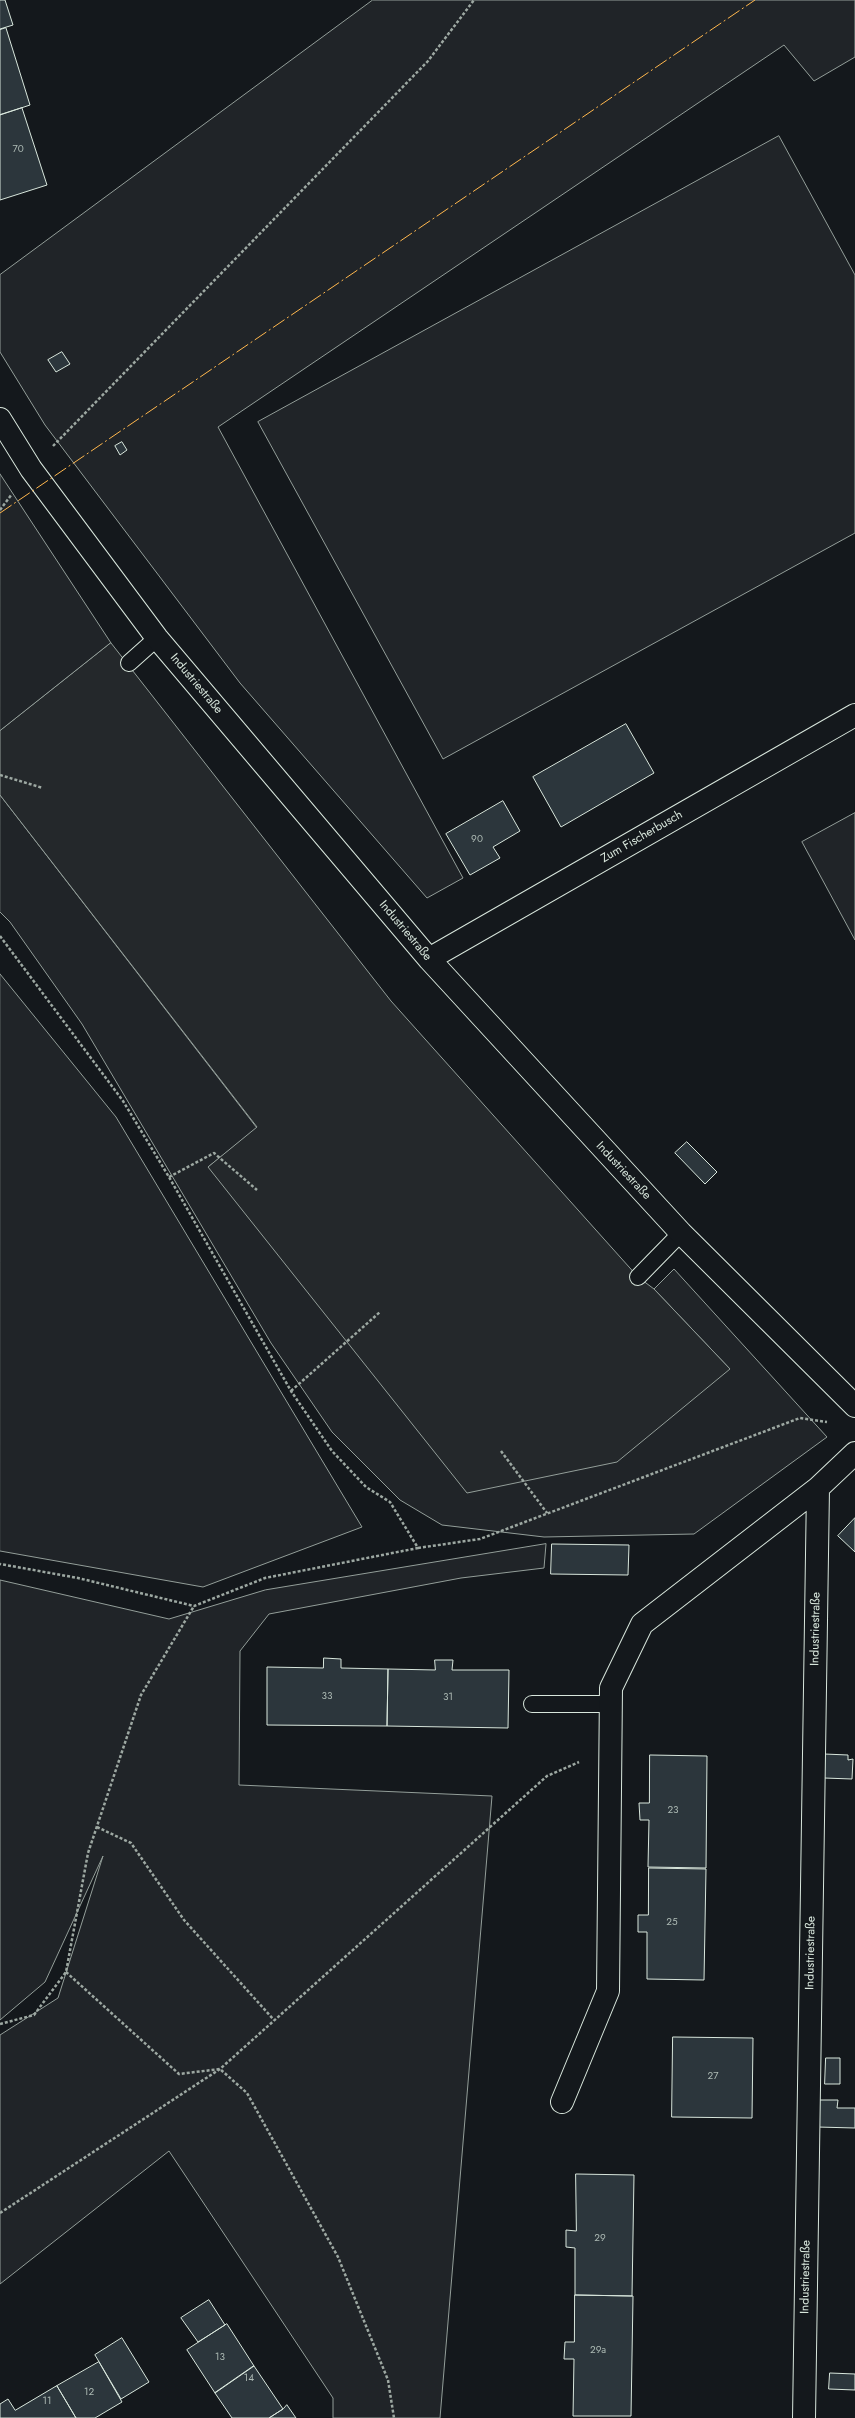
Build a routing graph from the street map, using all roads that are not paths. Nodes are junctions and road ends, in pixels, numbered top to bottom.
1 (0, 419) edge
2 (157, 638) junction
3 (129, 663) dead end
4 (855, 715) edge
5 (429, 959) junction
6 (681, 1233) junction
7 (638, 1277) dead end
8 (855, 1406) edge
9 (855, 1453) edge
10 (818, 1488) junction
11 (532, 1704) dead end
12 (611, 1704) junction
13 (562, 2102) dead end
14 (804, 2418) edge

1 - 2 street, Industriestraße
2 - 3 lane
2 - 5 street, Industriestraße
4 - 5 street, Zum Fischerbusch
5 - 6 street, Industriestraße
6 - 7 lane
6 - 8 street, Industriestraße
9 - 10 street
10 - 12 street
10 - 14 street, Industriestraße
11 - 12 lane
12 - 13 street

